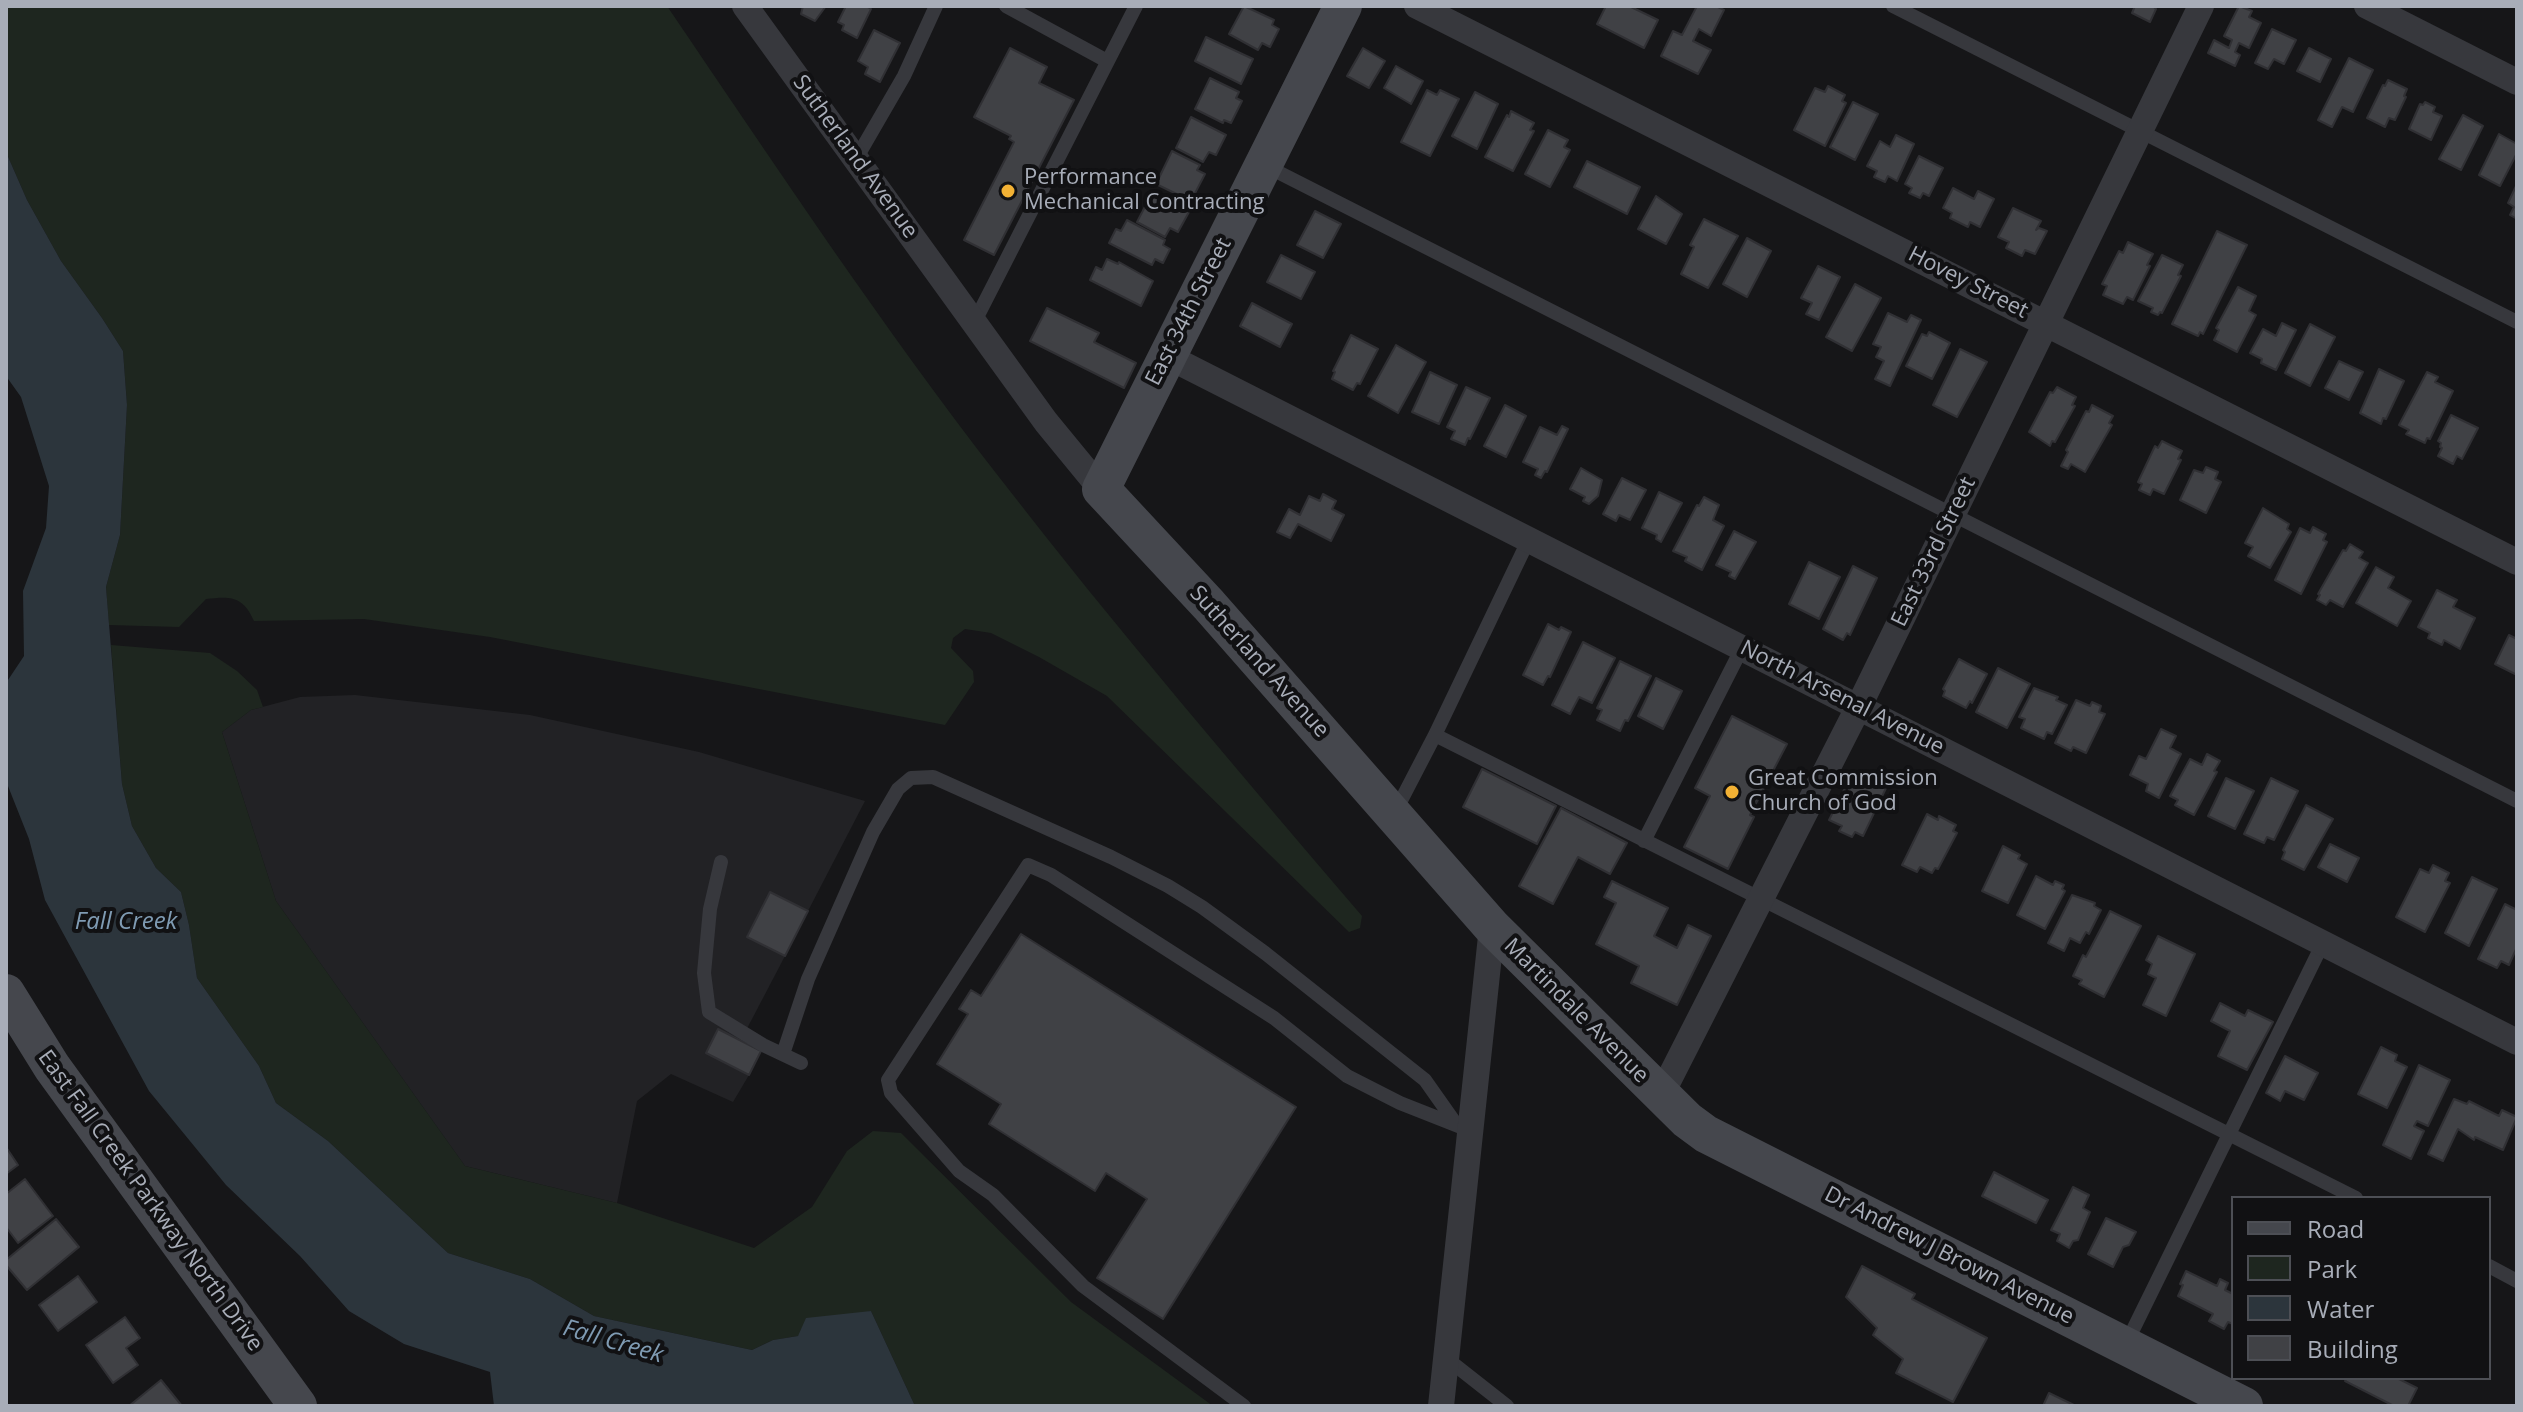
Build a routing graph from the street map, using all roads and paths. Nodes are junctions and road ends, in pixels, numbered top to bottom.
1 (745, 6) edge
2 (936, 6) edge
3 (1006, 6) edge
4 (1136, 6) edge
5 (1343, 6) edge
6 (1417, 6) edge
7 (1893, 6) edge
8 (2201, 6) edge
9 (2367, 6) edge
10 (1107, 61) junction
11 (2517, 82) edge
12 (2139, 132) junction
13 (856, 159) junction
14 (1263, 165) junction
15 (2045, 322) junction
16 (2517, 322) edge
17 (974, 323) junction
18 (1167, 356) junction
19 (1101, 489) junction
20 (1953, 513) junction
21 (1528, 541) junction
22 (2517, 562) edge
23 (1742, 648) junction
24 (1859, 706) junction
25 (1435, 735) junction
26 (2517, 801) edge
27 (1394, 814) junction
28 (1644, 841) junction
29 (721, 862) dead end
30 (1760, 900) junction
31 (1492, 927) junction
32 (2323, 943) junction
33 (6, 993) edge
34 (2517, 1042) edge
35 (783, 1054) junction
36 (801, 1063) dead end
37 (1661, 1095) junction
38 (1464, 1128) junction
39 (2229, 1134) junction
40 (2352, 1196) edge
41 (2491, 1267) edge
42 (2517, 1281) edge
43 (2125, 1345) junction
44 (1446, 1358) junction
45 (2234, 1404) edge
46 (298, 1406) edge
47 (1244, 1406) edge
48 (1441, 1406) edge
49 (1507, 1406) edge

1 - 13 street, Sutherland Avenue
2 - 13 lane
3 - 10 lane
4 - 10 lane
5 - 14 main road, East 34th Street
6 - 15 street, Hovey Street
7 - 12 lane
8 - 12 street, East 33rd Street
9 - 11 street
10 - 17 lane
12 - 15 street, East 33rd Street
12 - 16 lane
13 - 17 street, Sutherland Avenue
14 - 18 main road, East 34th Street
14 - 20 lane
15 - 20 street, East 33rd Street
15 - 22 street, Hovey Street
17 - 19 street, Sutherland Avenue
18 - 19 main road, East 34th Street
18 - 21 street, North Arsenal Avenue
19 - 27 main road, Sutherland Avenue
20 - 24 street, East 33rd Street
20 - 26 lane
21 - 23 street, North Arsenal Avenue
21 - 25 lane
23 - 24 street, North Arsenal Avenue
23 - 28 lane
24 - 30 street, East 33rd Street
24 - 32 street, North Arsenal Avenue
25 - 27 lane
25 - 28 lane
27 - 31 main road, Sutherland Avenue
28 - 30 lane
29 - 35 lane
30 - 37 street, East 33rd Street
30 - 39 lane
31 - 37 main road, Martindale Avenue
31 - 38 street
32 - 34 street, North Arsenal Avenue
32 - 39 lane
33 - 46 main road, East Fall Creek Parkway North Drive
35 - 36 lane
35 - 38 lane
37 - 43 main road, Dr Andrew J Brown Avenue
38 - 44 street
38 - 47 lane
39 - 40 lane
39 - 43 lane
41 - 42 lane
43 - 45 main road, Dr Andrew J Brown Avenue
44 - 48 street
44 - 49 lane

